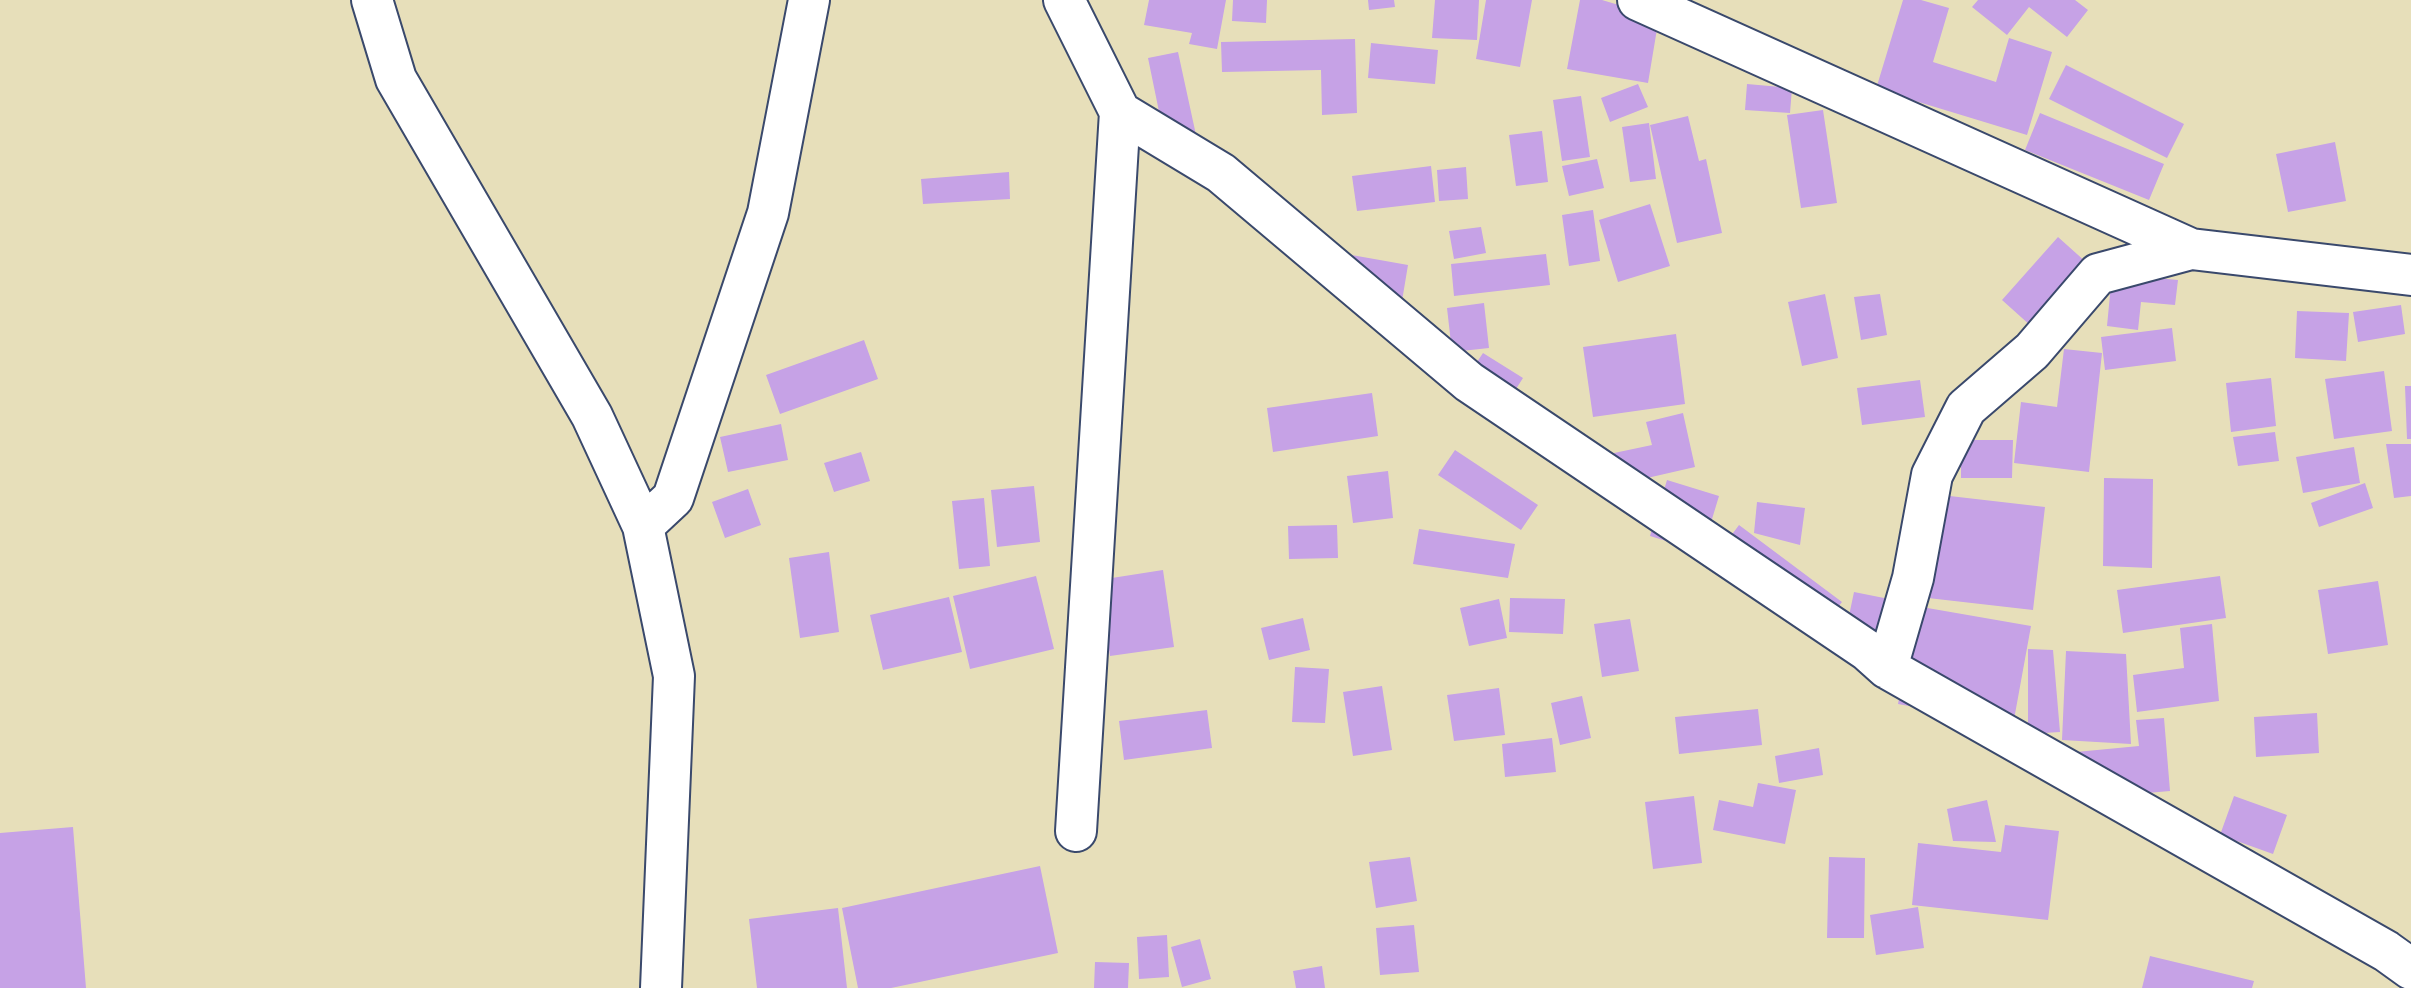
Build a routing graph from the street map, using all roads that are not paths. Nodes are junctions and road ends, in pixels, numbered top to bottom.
1 (372, 0) edge
2 (809, 0) edge
3 (1064, 0) edge
4 (1638, 0) edge
5 (1120, 112) junction
6 (2191, 249) junction
7 (2411, 275) edge
8 (643, 526) junction
9 (1887, 668) junction
10 (1076, 831) dead end
11 (2411, 969) edge
12 (661, 988) edge

1 - 8 street
2 - 8 street
3 - 5 street
4 - 6 street
5 - 9 street
5 - 10 street
6 - 7 street
6 - 9 street
8 - 12 street
9 - 11 street

